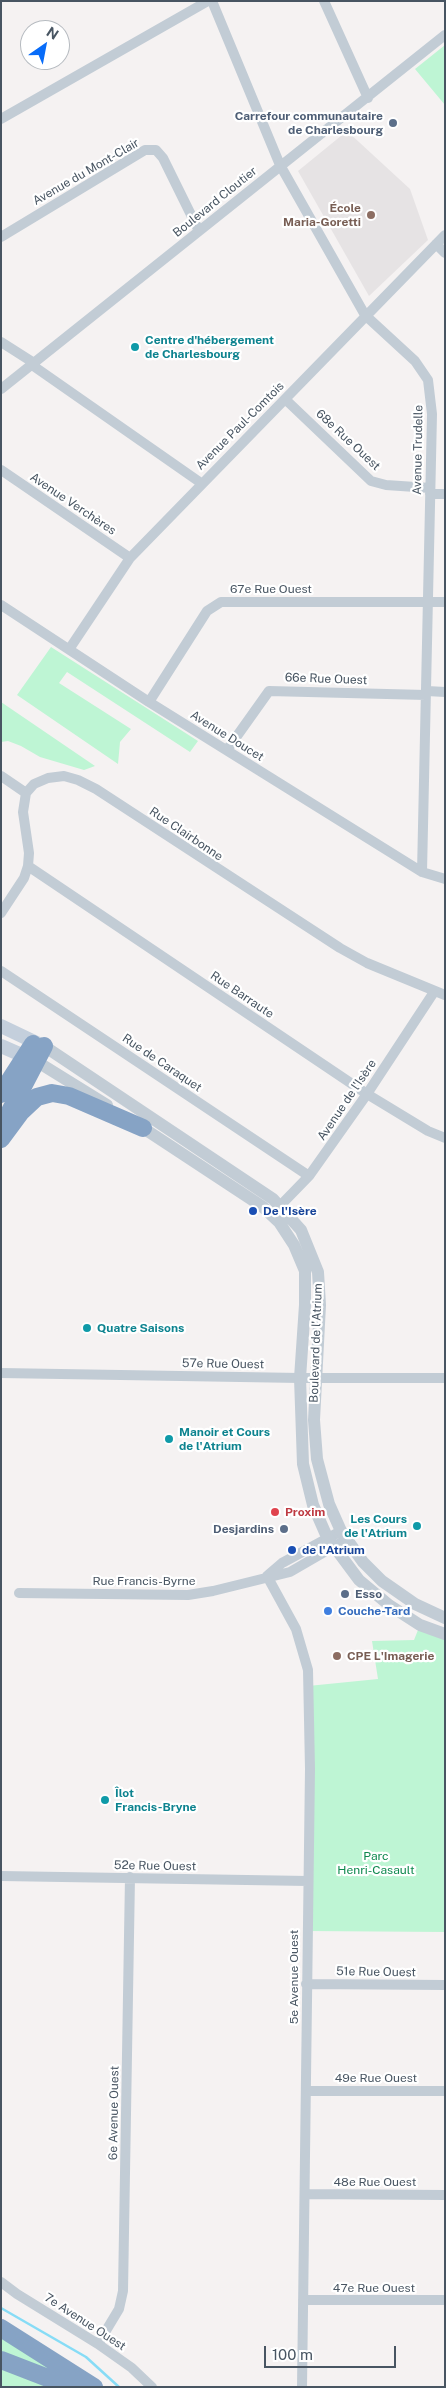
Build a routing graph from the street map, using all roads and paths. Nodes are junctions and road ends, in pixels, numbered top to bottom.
1 (210, 1) edge
2 (324, 1) edge
3 (445, 35) edge
4 (368, 98) junction
5 (1, 119) edge
6 (280, 166) junction
7 (199, 231) junction
8 (445, 235) edge
9 (1, 237) edge
10 (436, 244) junction
11 (445, 253) edge
12 (365, 315) junction
13 (1, 342) edge
14 (33, 364) junction
15 (1, 389) edge
16 (285, 399) junction
17 (1, 470) edge
18 (202, 483) junction
19 (430, 491) junction
20 (445, 494) edge
21 (130, 558) junction
22 (429, 601) junction
23 (445, 602) edge
24 (1, 605) edge
25 (70, 648) junction
26 (445, 692) edge
27 (426, 693) junction
28 (149, 702) junction
29 (227, 750) junction
30 (1, 776) edge
31 (26, 793) junction
32 (28, 866) junction
33 (422, 872) junction
34 (445, 879) edge
35 (1, 913) edge
36 (1, 971) edge
37 (434, 992) junction
38 (445, 995) edge
39 (1, 1026) edge
40 (1, 1046) edge
41 (35, 1051) junction
42 (1, 1094) edge
43 (367, 1094) junction
44 (1, 1128) edge
45 (143, 1128) junction
46 (445, 1138) edge
47 (1, 1139) edge
48 (310, 1176) junction
49 (276, 1211) junction
50 (1, 1373) edge
51 (300, 1378) junction
52 (314, 1378) junction
53 (445, 1378) edge
54 (344, 1535) junction
55 (331, 1542) junction
56 (267, 1576) junction
57 (19, 1592) dead end
58 (445, 1618) edge
59 (445, 1634) edge
60 (1, 1876) edge
61 (130, 1877) junction
62 (308, 1881) junction
63 (306, 1984) junction
64 (445, 1985) edge
65 (307, 2091) junction
66 (445, 2091) edge
67 (305, 2194) junction
68 (445, 2195) edge
69 (1, 2282) edge
70 (303, 2300) junction
71 (445, 2300) edge
72 (1, 2328) edge
73 (98, 2344) junction
74 (1, 2360) edge
75 (71, 2387) edge
76 (94, 2387) edge
77 (152, 2387) edge
78 (302, 2387) edge

1 - 5 street
1 - 6 street, Avenue Trudelle
2 - 4 street
3 - 4 street, Boulevard Cloutier
4 - 6 street, Boulevard Cloutier
6 - 7 street, Boulevard Cloutier
6 - 12 street, Avenue Trudelle
7 - 9 street, Avenue du Mont-Clair
7 - 14 street, Boulevard Cloutier
8 - 10 street, Avenue Paul-Comtois
10 - 11 street
10 - 12 street, Avenue Paul-Comtois
12 - 16 street, Avenue Paul-Comtois
12 - 19 street, Avenue Trudelle
13 - 14 street
14 - 15 street, Boulevard Cloutier
14 - 18 street
16 - 18 street, Avenue Paul-Comtois
16 - 19 street, 68e Rue Ouest
17 - 21 street, Avenue Verchères
18 - 21 street, Avenue Paul-Comtois
19 - 20 street, 68e Rue Ouest
19 - 22 street, Avenue Trudelle
21 - 25 street, Avenue Paul-Comtois
22 - 23 street, 67e Rue Ouest
22 - 27 street, Avenue Trudelle
22 - 28 street, 67e Rue Ouest
24 - 25 street, Avenue Doucet
25 - 28 street, Avenue Doucet
26 - 27 street, 66e Rue Ouest
27 - 29 street, 66e Rue Ouest
27 - 33 street, Avenue Trudelle
28 - 29 street, Avenue Doucet
29 - 33 street, Avenue Doucet
30 - 31 street
31 - 32 street
31 - 37 street, Rue Clairbonne
32 - 35 street
32 - 43 street, Rue Barraute
33 - 34 street, Avenue Doucet
36 - 48 street, Rue de Caraquet
37 - 38 street, Rue Clairbonne
37 - 43 street, Avenue de l'Isère
39 - 41 main road, Boulevard de l'Atrium
40 - 41 main road, Boulevard de l'Atrium
41 - 42 highway
41 - 44 highway
41 - 45 street, Boulevard de l'Atrium
41 - 49 street, Boulevard de l'Atrium
43 - 46 street, Rue Barraute
43 - 48 street, Avenue de l'Isère
45 - 47 highway
45 - 49 street, Boulevard de l'Atrium
48 - 49 street, Avenue de l'Isère
49 - 51 street, Boulevard de l'Atrium
49 - 52 street, Boulevard de l'Atrium
50 - 51 street, 57e Rue Ouest
51 - 52 street, 57e Rue Ouest
51 - 55 street, Boulevard de l'Atrium
52 - 53 street, 57e Rue Ouest
52 - 54 street, Boulevard de l'Atrium
54 - 55 street, Rue Francis-Byrne
54 - 58 street, Boulevard de l'Atrium
55 - 56 street, Rue Francis-Byrne
55 - 59 street, Boulevard de l'Atrium
56 - 57 street, Rue Francis-Byrne
56 - 62 street, 5e Avenue Ouest
60 - 61 street, 52e Rue Ouest
61 - 62 street, 52e Rue Ouest
61 - 73 street, 6e Avenue Ouest
62 - 63 street, 5e Avenue Ouest
63 - 64 street, 51e Rue Ouest
63 - 65 street, 5e Avenue Ouest
65 - 66 street, 49e Rue Ouest
65 - 67 street, 5e Avenue Ouest
67 - 68 street, 48e Rue Ouest
67 - 70 street, 5e Avenue Ouest
69 - 73 street, 7e Avenue Ouest
70 - 71 street, 47e Rue Ouest
70 - 78 street, 5e Avenue Ouest
72 - 76 highway
73 - 77 street, 7e Avenue Ouest
74 - 75 highway

